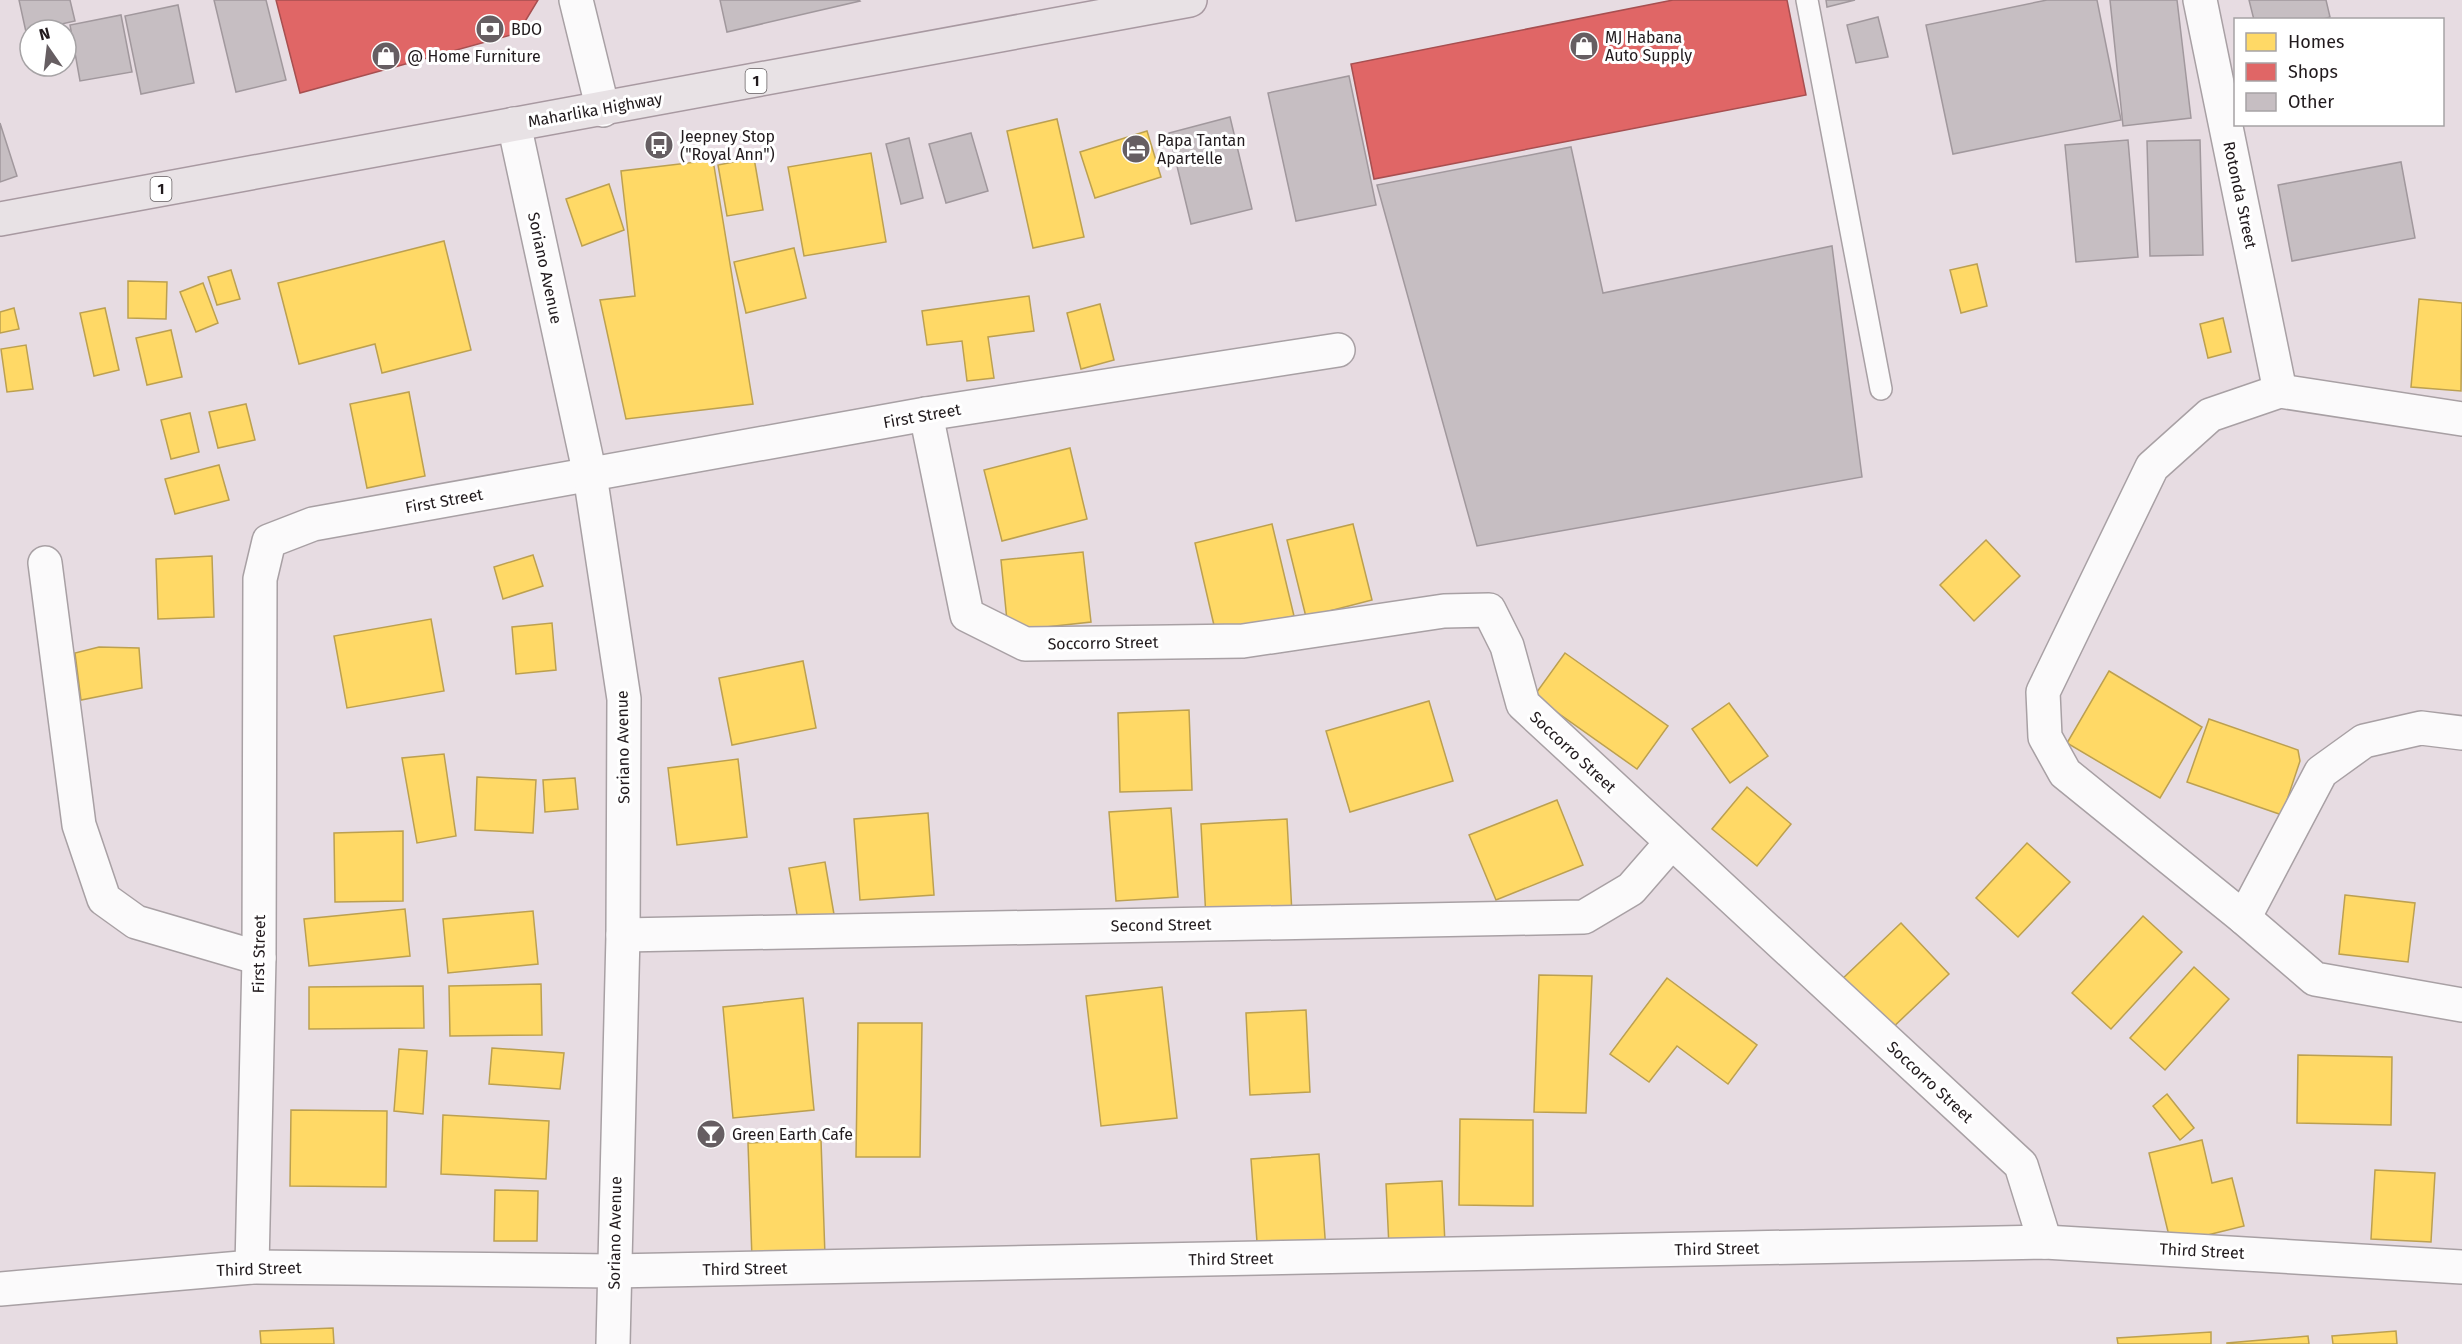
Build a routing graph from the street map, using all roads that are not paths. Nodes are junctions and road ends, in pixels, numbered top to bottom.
1 (576, 0) edge
2 (1190, 0) edge
3 (1807, 0) edge
4 (2200, 0) edge
5 (603, 110) junction
6 (514, 124) junction
7 (0, 219) edge
8 (1338, 350) dead end
9 (1881, 389) dead end
10 (2280, 391) junction
11 (926, 414) junction
12 (2462, 419) edge
13 (590, 475) junction
14 (45, 563) dead end
15 (2462, 733) edge
16 (1671, 843) junction
17 (2244, 918) junction
18 (623, 935) junction
19 (259, 958) junction
20 (2462, 1005) edge
21 (2045, 1242) junction
22 (252, 1266) junction
23 (2462, 1267) edge
24 (614, 1271) junction
25 (0, 1289) edge
26 (613, 1344) edge

1 - 5 street
2 - 5 main road, Maharlika Highway / 1
3 - 9 lane
4 - 10 street, Rotonda Street
5 - 6 main road, Maharlika Highway / 1
6 - 7 main road, Maharlika Highway / 1
6 - 13 street, Soriano Avenue
8 - 11 street, First Street
10 - 12 street
10 - 17 street
11 - 13 street, First Street
11 - 16 street, Soccorro Street
13 - 18 street, Soriano Avenue
13 - 19 street, First Street
14 - 19 street
15 - 17 street
16 - 18 street, Second Street
16 - 21 street, Soccorro Street
17 - 20 street
18 - 24 street, Soriano Avenue
19 - 22 street, First Street
21 - 23 street, Third Street
21 - 24 street, Third Street
22 - 24 street, Third Street
22 - 25 street, Third Street
24 - 26 street, Soriano Avenue

